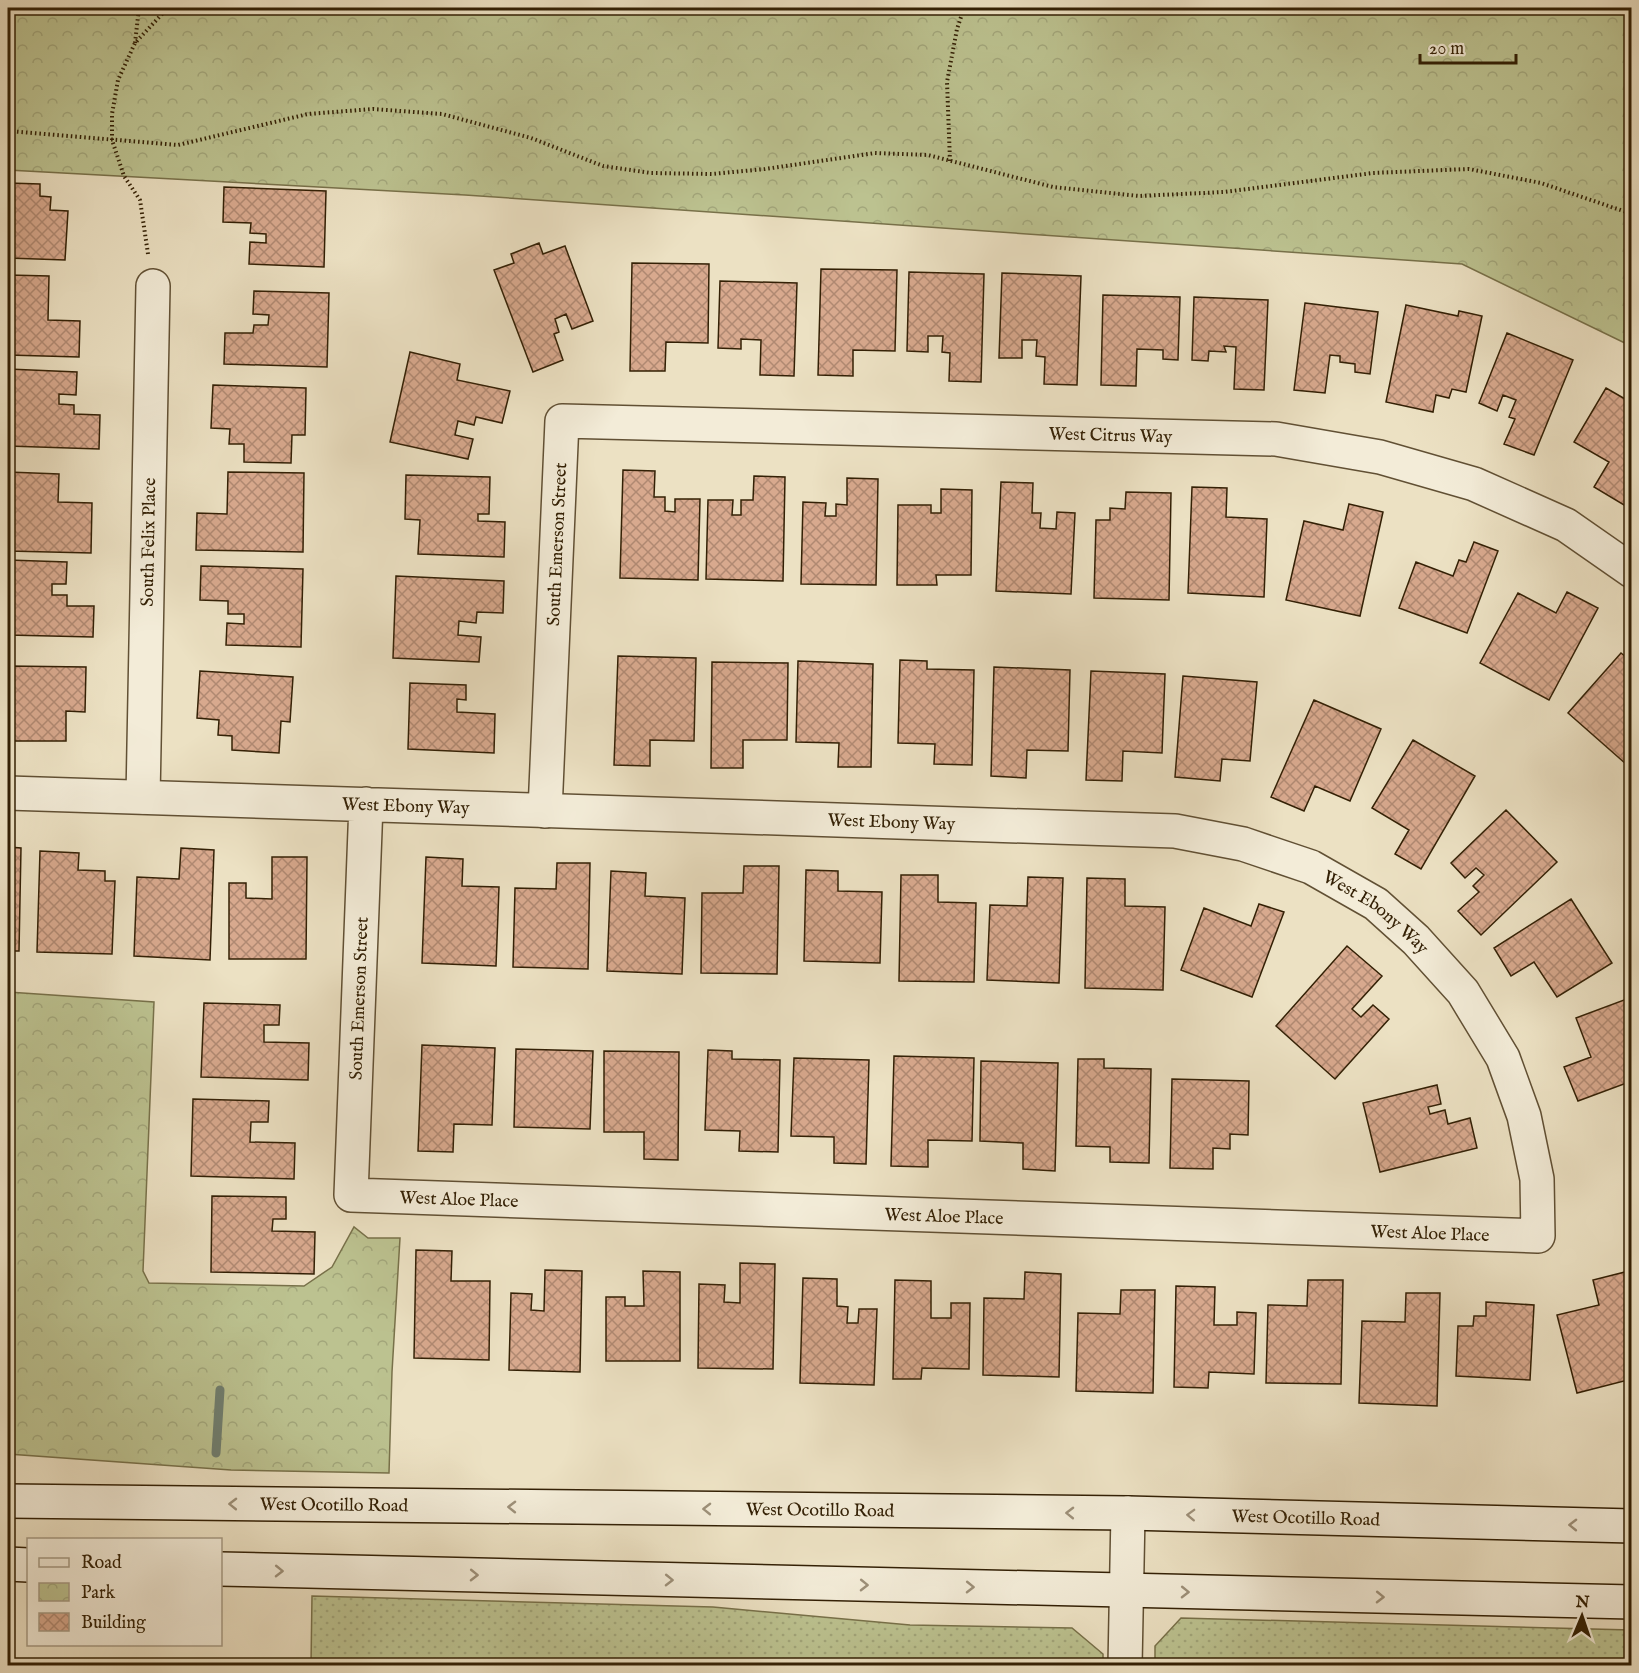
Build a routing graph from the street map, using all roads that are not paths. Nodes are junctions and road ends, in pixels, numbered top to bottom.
1 (153, 286) road end
2 (562, 421) joint
3 (1632, 571) edge
4 (8, 793) edge
5 (142, 797) junction
6 (366, 804) junction
7 (544, 811) junction
8 (351, 1195) joint
9 (1538, 1236) joint
10 (8, 1501) edge
11 (1128, 1513) junction
12 (1632, 1526) edge
13 (8, 1564) edge
14 (27, 1565) edge
15 (222, 1569) edge
16 (1126, 1591) junction
17 (1632, 1602) edge
18 (1125, 1665) edge

1 - 5 street, South Felix Place
2 - 3 street, West Citrus Way
2 - 7 street, South Emerson Street
4 - 5 street, West Ebony Way
5 - 6 street, West Ebony Way
6 - 7 street, West Ebony Way
6 - 8 street, South Emerson Street
7 - 9 street, West Ebony Way
8 - 9 street, West Aloe Place
11 -> 10 street, West Ocotillo Road
12 -> 11 street, West Ocotillo Road
11 - 16 street
13 - 14 street
15 -> 16 street
16 -> 17 street
16 - 18 street

